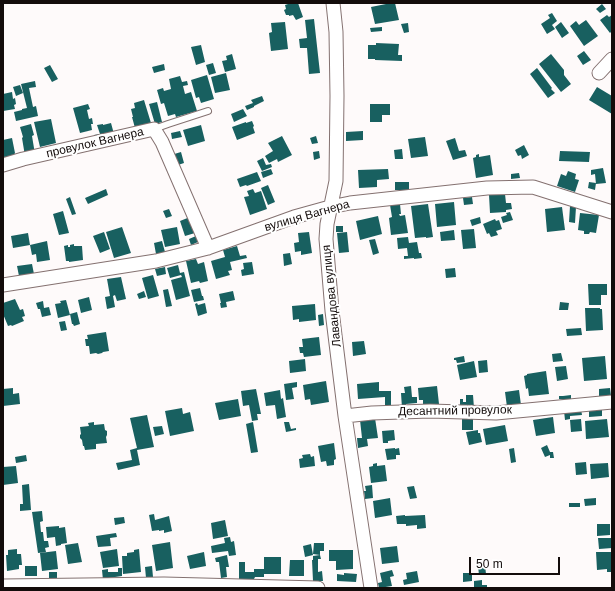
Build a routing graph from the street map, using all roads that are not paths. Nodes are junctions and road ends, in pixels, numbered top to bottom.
1 (333, 3) edge
2 (612, 59) edge
3 (599, 73) dead end
4 (208, 111) dead end
5 (154, 129) junction
6 (3, 165) edge
7 (330, 207) junction
8 (612, 212) edge
9 (208, 248) junction
10 (3, 285) edge
11 (612, 402) edge
12 (345, 416) junction
13 (3, 586) edge
14 (318, 588) edge
15 (371, 588) edge

1 - 7 street, Лавандова вулиця
2 - 3 street
4 - 5 lane
5 - 6 street, провулок Вагнера
5 - 9 street, провулок Вагнера
7 - 8 street, вулиця Вагнера
7 - 9 street, вулиця Вагнера
7 - 12 street, Лавандова вулиця
9 - 10 street, вулиця Вагнера
11 - 12 street, Десантний провулок
12 - 15 street, Лавандова вулиця
13 - 14 street

